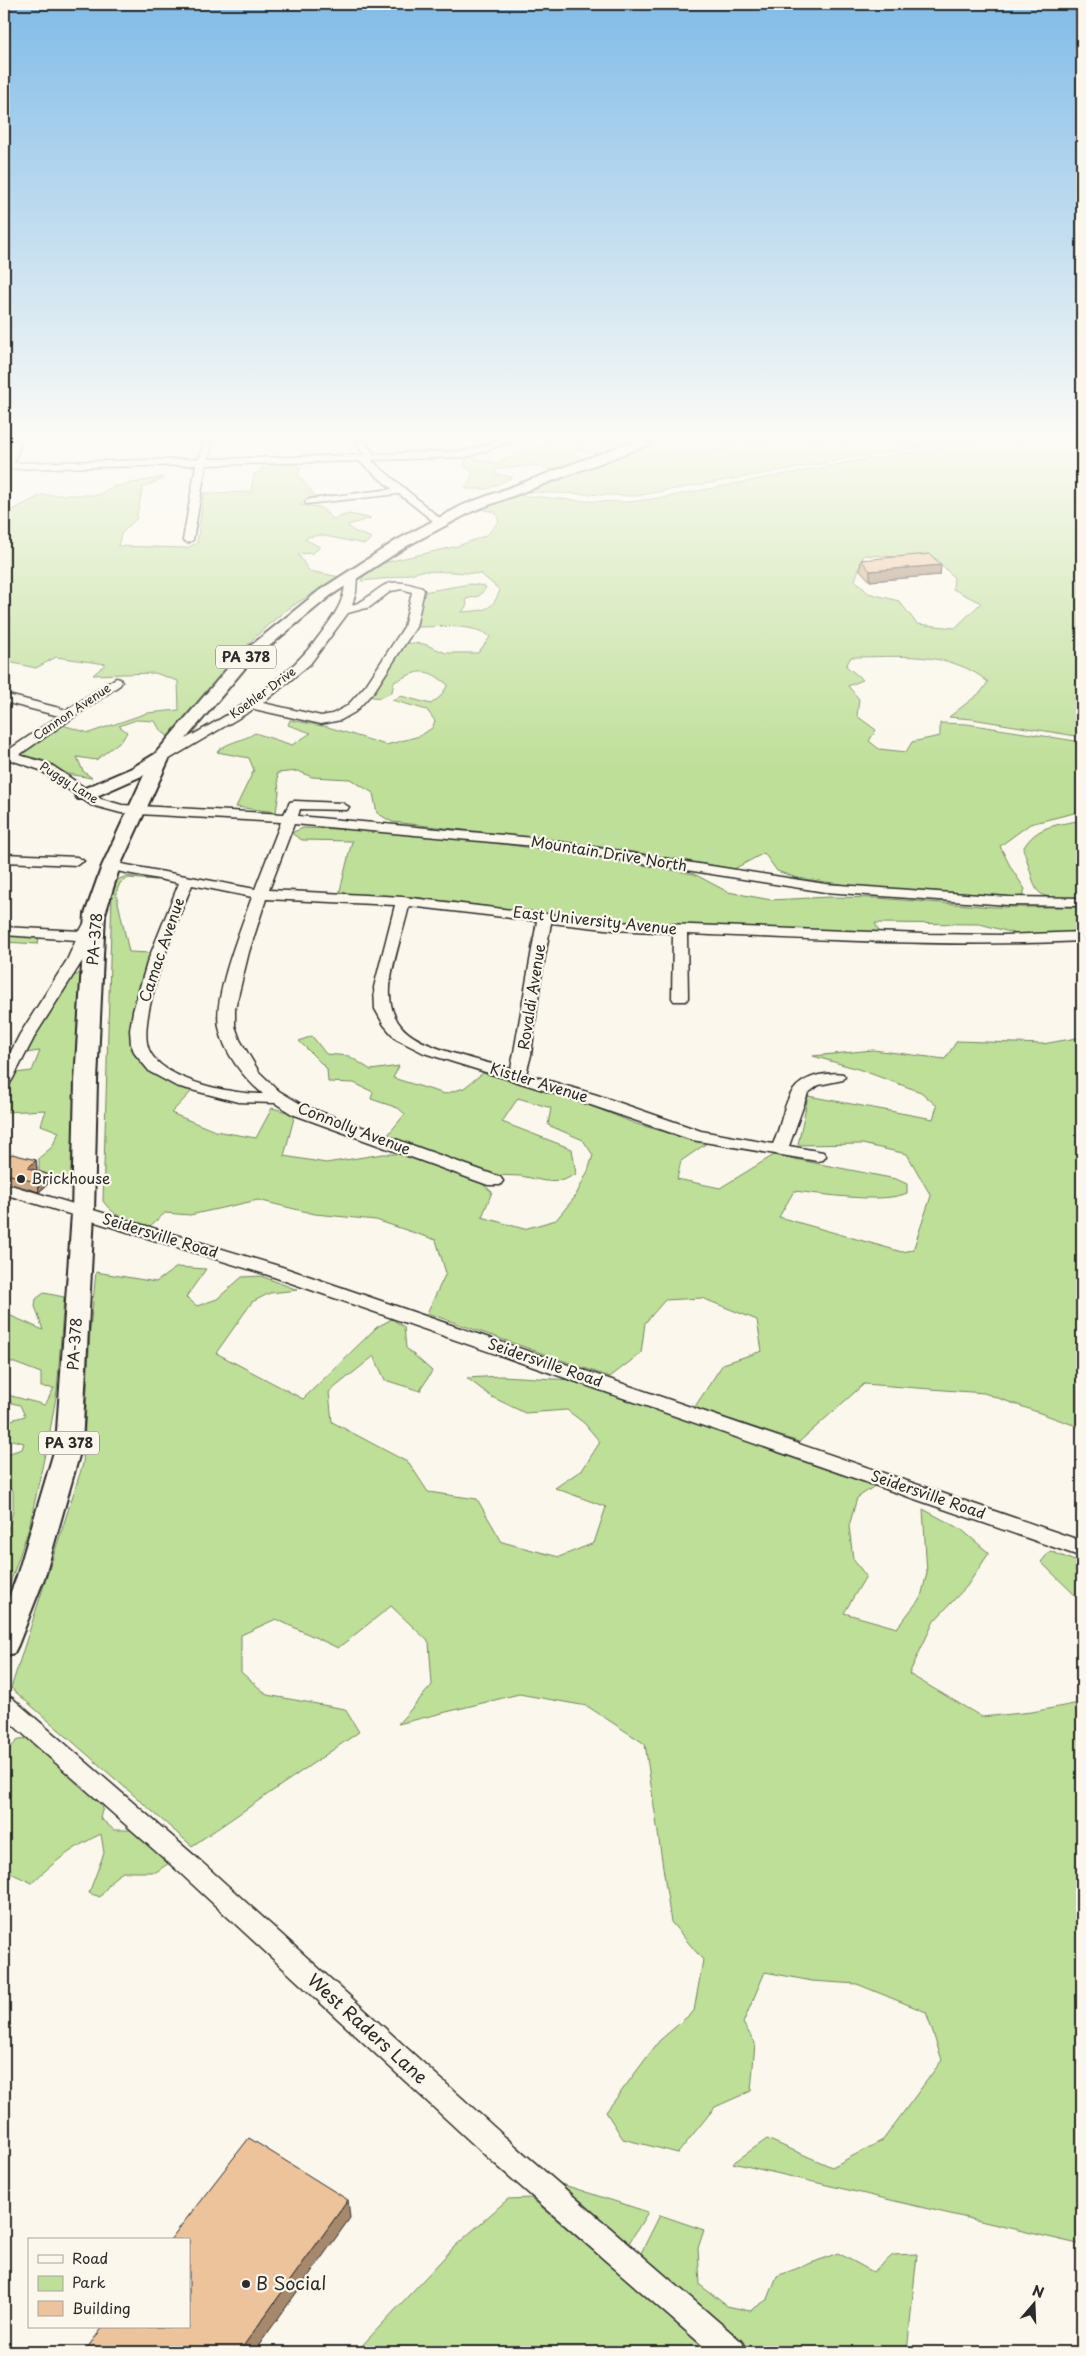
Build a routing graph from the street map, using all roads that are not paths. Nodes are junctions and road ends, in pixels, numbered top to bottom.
1 (390, 551) edge
2 (351, 577) junction
3 (344, 610) junction
4 (116, 682) dead end
5 (4, 698) edge
6 (250, 704) junction
7 (67, 714) junction
8 (5, 756) edge
9 (161, 758) junction
10 (84, 795) junction
11 (342, 807) dead end
12 (133, 816) junction
13 (289, 820) junction
14 (4, 858) edge
15 (77, 860) dead end
16 (111, 866) junction
17 (187, 880) junction
18 (262, 894) junction
19 (403, 901) junction
20 (1082, 902) edge
21 (95, 914) junction
22 (545, 917) junction
23 (680, 930) junction
24 (4, 931) edge
25 (87, 936) junction
26 (1082, 937) edge
27 (680, 998) dead end
28 (517, 1076) junction
29 (837, 1077) dead end
30 (4, 1080) edge
31 (276, 1098) junction
32 (779, 1149) junction
33 (817, 1156) dead end
34 (494, 1181) dead end
35 (4, 1188) edge
36 (83, 1213) junction
37 (1082, 1549) edge
38 (4, 1645) edge
39 (4, 1704) edge
40 (732, 2352) edge

1 - 2 main road, PA-378 / PA 378
2 - 3 street, Koehler Drive
2 - 9 main road, PA-378 / PA 378
3 - 6 street, Koehler Drive
3 - 6 street
4 - 7 street, Cannon Avenue
5 - 7 street
6 - 9 street, Koehler Drive
7 - 8 street, Cannon Avenue
8 - 10 street, Puggy Lane
9 - 10 main road
9 - 12 main road, PA-378 / PA 378
10 - 12 street, Puggy Lane
11 - 13 street
12 - 13 street, Puggy Lane
12 - 16 main road, PA-378 / PA 378
13 - 18 street, Connolly Avenue
13 - 20 street, Mountain Drive North
14 - 15 street
16 - 17 street, East University Avenue
16 - 21 main road, PA-378 / PA 378
17 - 18 street, East University Avenue
17 - 31 street, Camac Avenue
18 - 19 street, East University Avenue
18 - 31 street, Connolly Avenue
19 - 22 street, East University Avenue
19 - 28 street, Kistler Avenue
21 - 25 street
21 - 36 main road, PA-378 / PA 378
22 - 23 street, East University Avenue
22 - 28 street, Rovaldi Avenue
23 - 26 street, East University Avenue
23 - 27 street
24 - 25 street
25 - 30 street
28 - 32 street, Kistler Avenue
29 - 32 street
31 - 34 street, Connolly Avenue
32 - 33 street, Kistler Avenue
35 - 36 street, Seidersville Road
36 - 37 street, Seidersville Road
36 - 38 main road, PA-378 / PA 378
39 - 40 street, West Raders Lane

